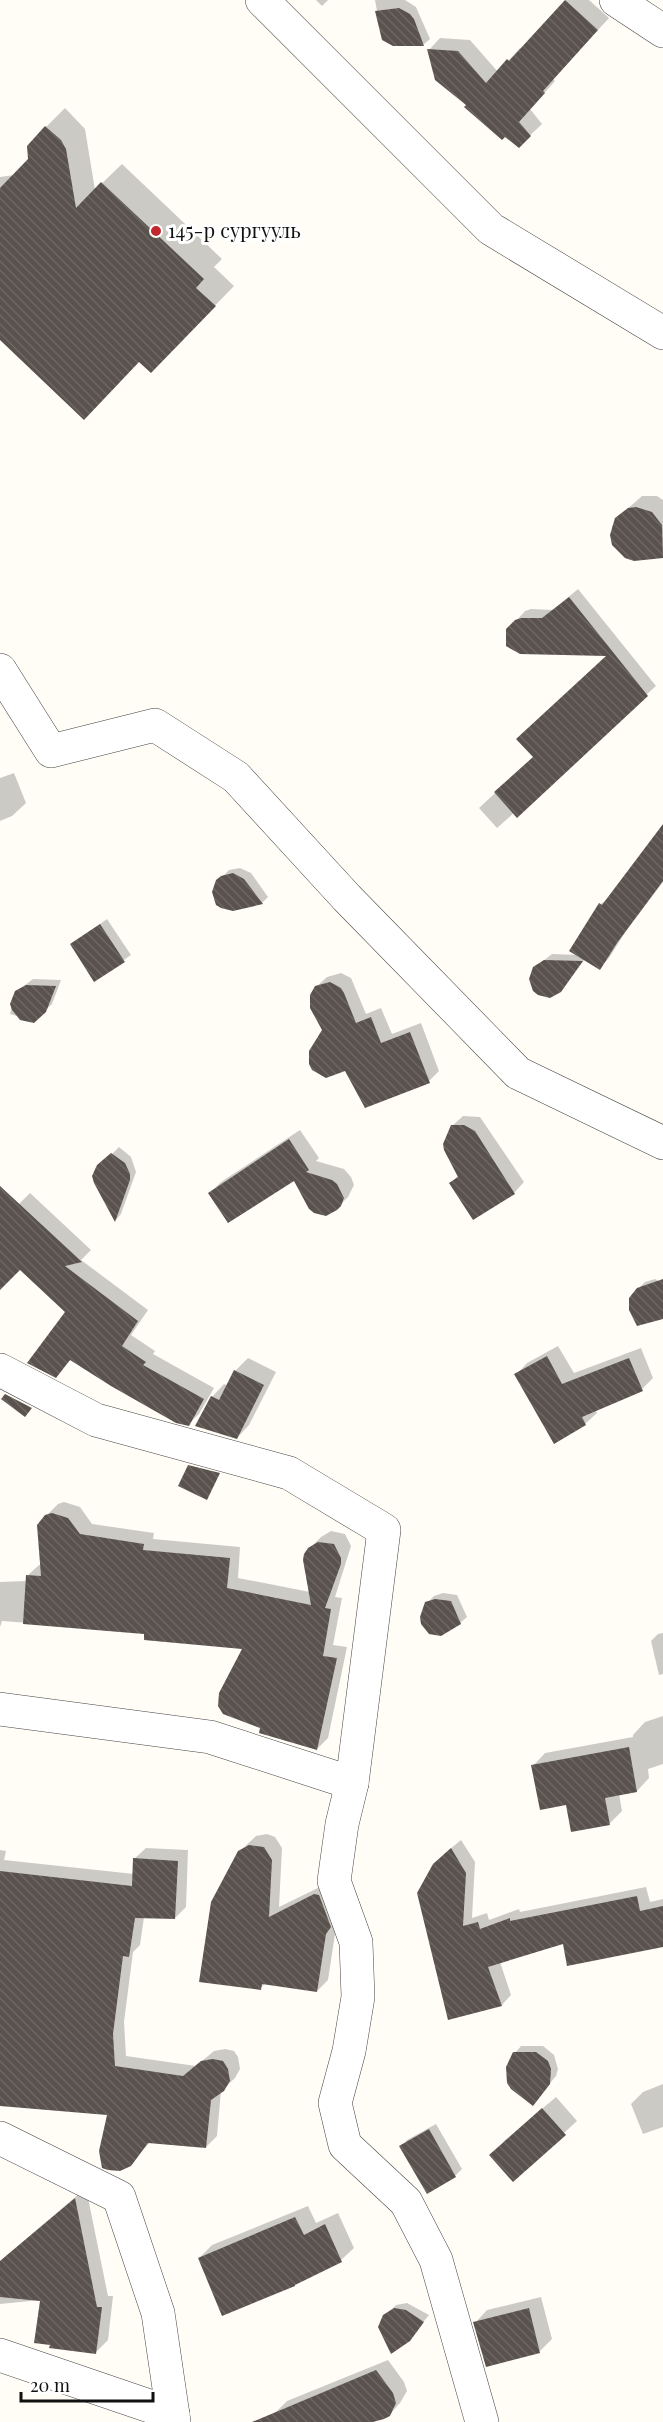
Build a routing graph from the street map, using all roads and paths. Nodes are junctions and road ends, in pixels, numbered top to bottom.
1 (262, 0) edge
2 (616, 0) edge
3 (663, 31) edge
4 (663, 333) edge
5 (0, 669) edge
6 (663, 1143) edge
7 (0, 1370) edge
8 (0, 1709) edge
9 (352, 1783) junction
10 (0, 2138) edge
11 (0, 2355) edge
12 (174, 2418) edge
13 (482, 2422) edge

1 - 4 street
2 - 3 street
5 - 6 street
7 - 9 street
8 - 9 street
9 - 13 street
10 - 12 street
11 - 12 street

